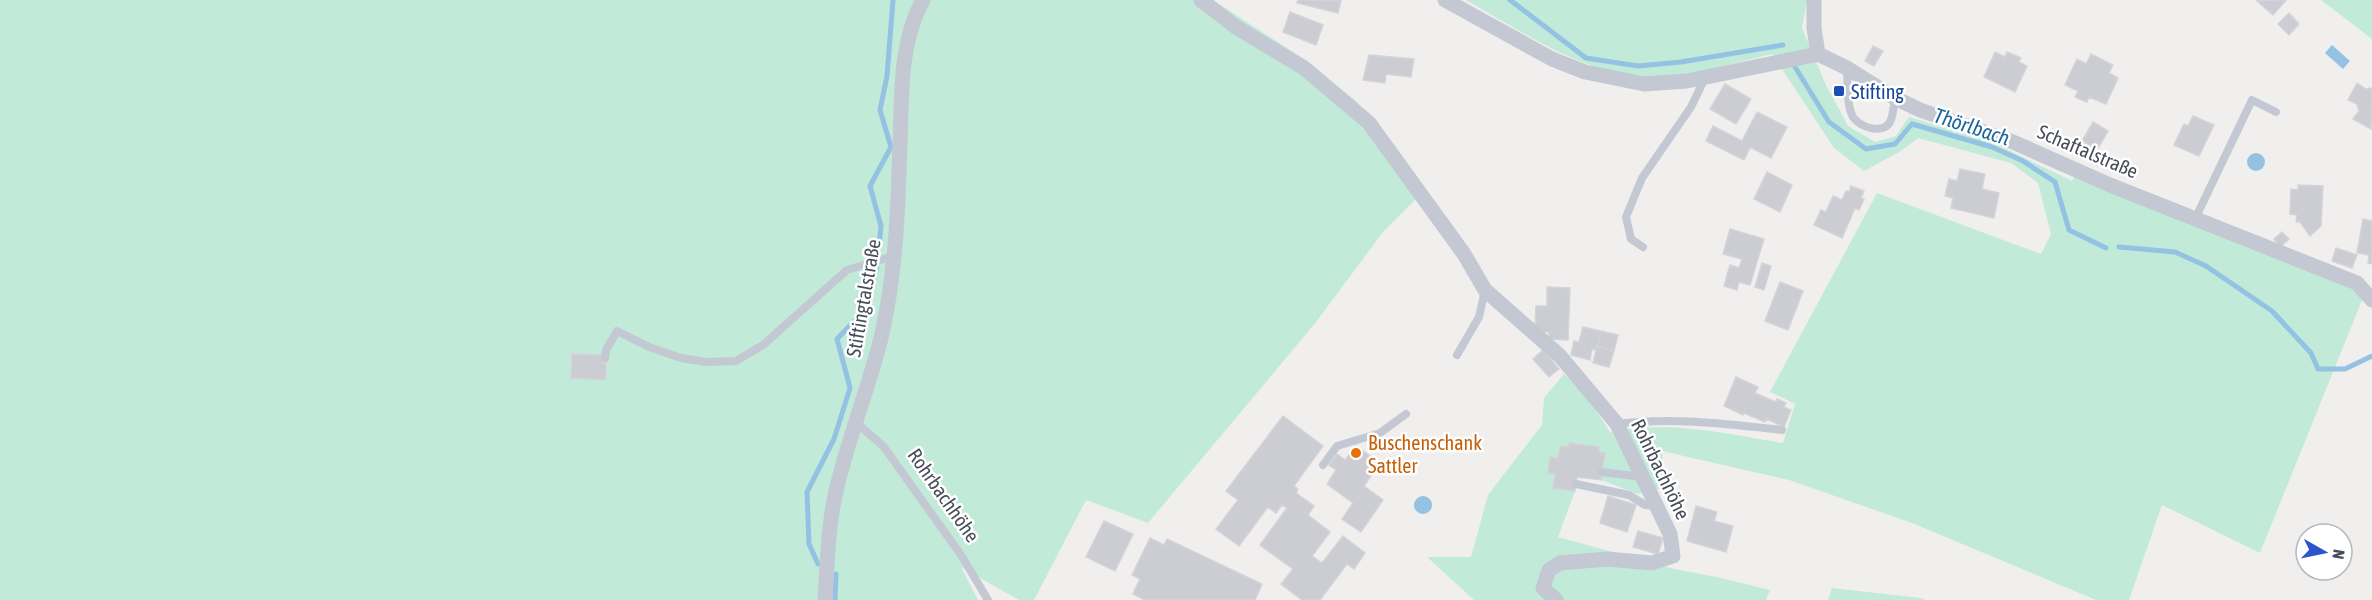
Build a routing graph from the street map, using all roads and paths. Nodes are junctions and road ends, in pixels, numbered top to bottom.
1 (923, 0) edge
2 (1201, 0) edge
3 (1444, 0) edge
4 (1814, 0) edge
5 (1818, 54) junction
6 (1847, 68) junction
7 (1705, 76) junction
8 (1895, 98) junction
9 (2276, 112) dead end
10 (2195, 219) junction
11 (1643, 247) dead end
12 (895, 255) junction
13 (1485, 290) junction
14 (2372, 300) edge
15 (1457, 356) dead end
16 (605, 358) dead end
17 (1406, 414) dead end
18 (857, 423) junction
19 (1617, 424) junction
20 (1782, 430) dead end
21 (1323, 465) dead end
22 (1602, 472) dead end
23 (1642, 477) junction
24 (1576, 484) dead end
25 (1656, 507) junction
26 (825, 600) edge
27 (988, 600) edge
28 (1556, 600) edge

1 - 12 street, Stiftingtalstraße
2 - 13 street, Rohrbachhöhe
3 - 7 street
4 - 5 street
5 - 6 street, Schaftalstraße
5 - 7 street
6 - 8 street, Schaftalstraße
6 - 8 lane
7 - 11 lane
8 - 10 street, Schaftalstraße
9 - 10 lane
10 - 14 street, Schaftalstraße
12 - 16 lane
12 - 18 street, Stiftingtalstraße
13 - 15 lane
13 - 19 street, Rohrbachhöhe
17 - 21 lane
18 - 26 street, Stiftingtalstraße
18 - 27 lane, Rohrbachhöhe
19 - 20 lane
19 - 23 street, Rohrbachhöhe
22 - 23 lane
23 - 25 street, Rohrbachhöhe
24 - 25 lane
25 - 28 street, Rohrbachhöhe

